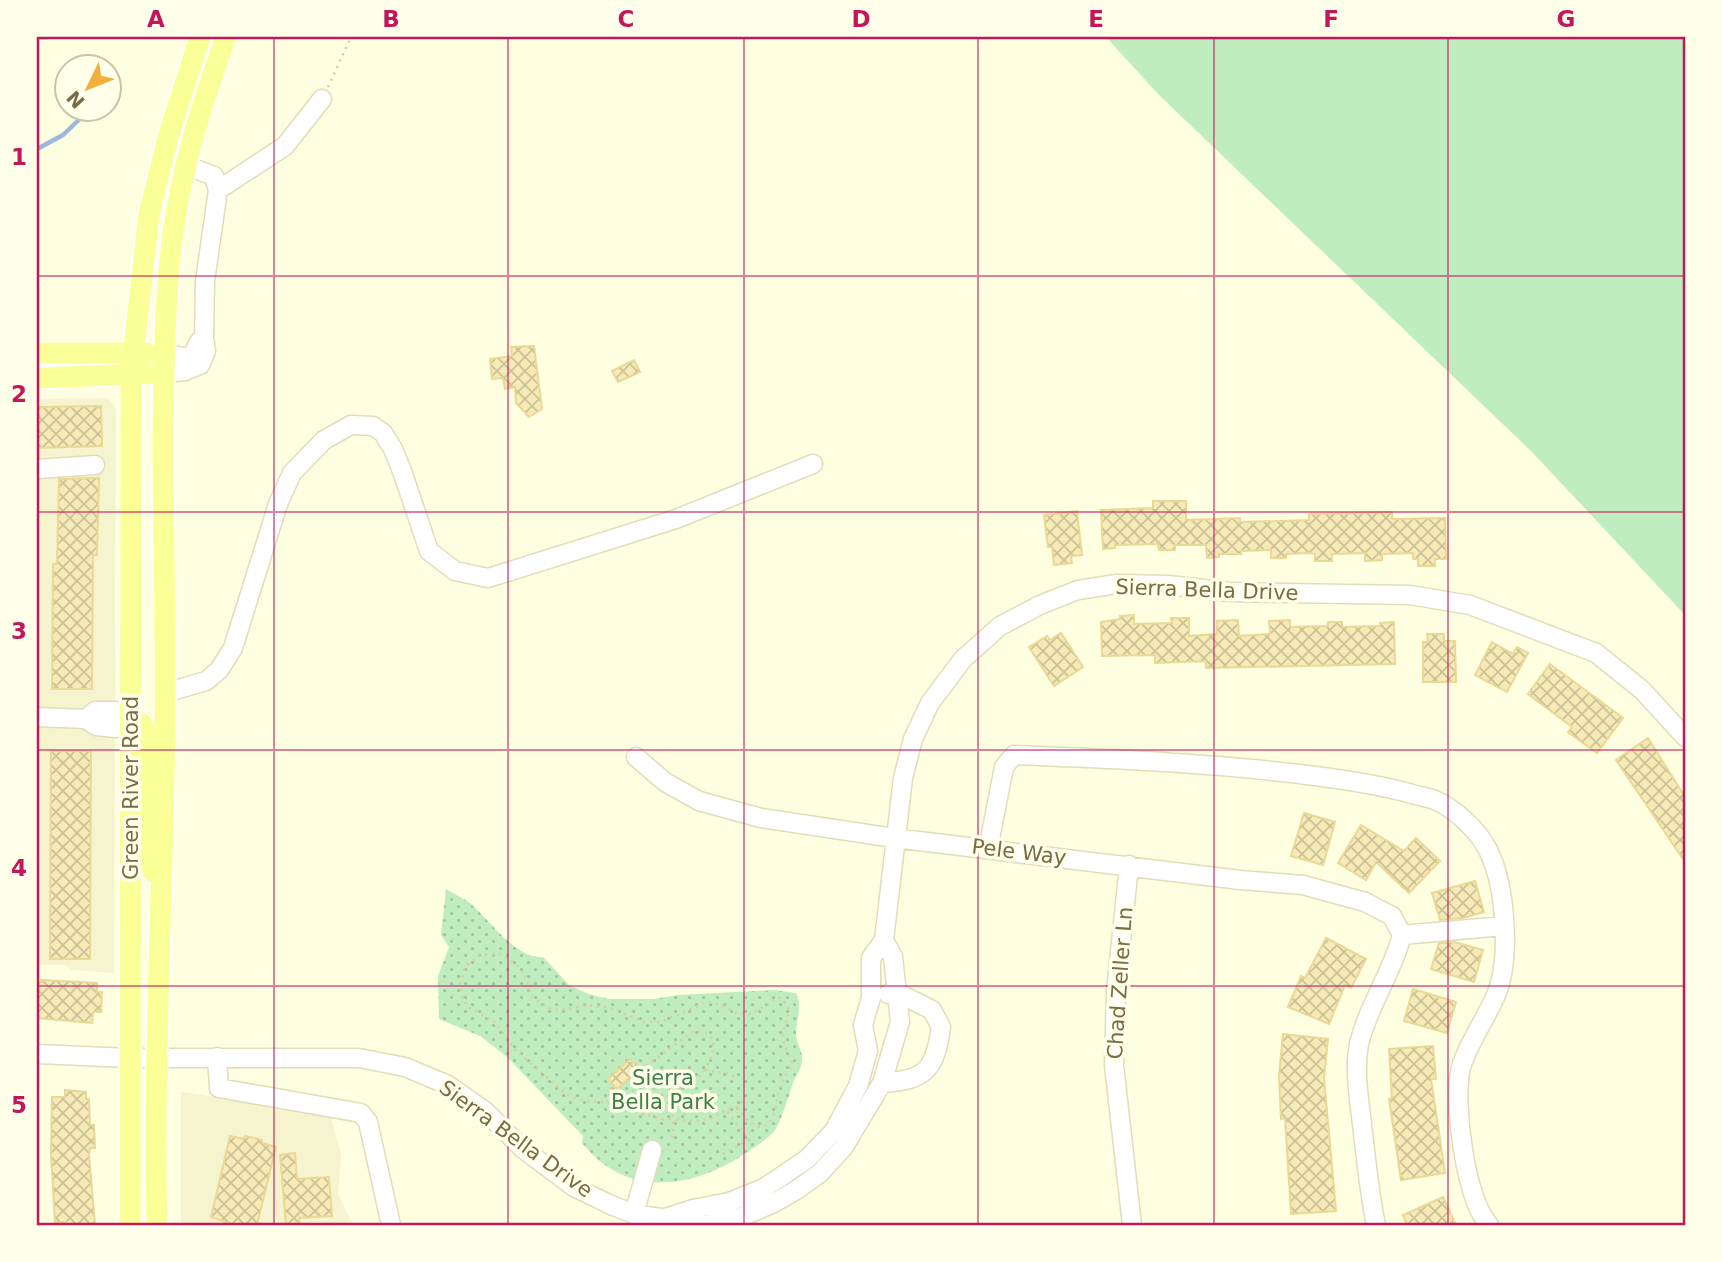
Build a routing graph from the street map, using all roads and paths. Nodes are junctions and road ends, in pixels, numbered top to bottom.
1 (200, 37) edge
2 (226, 37) edge
3 (351, 37) edge
4 (323, 99) joint
5 (185, 166) junction
6 (218, 190) junction
7 (133, 352) junction
8 (37, 353) edge
9 (165, 364) junction
10 (131, 373) junction
11 (37, 378) edge
12 (813, 464) dead end
13 (95, 465) dead end
14 (37, 469) edge
15 (165, 693) junction
16 (37, 717) edge
17 (128, 720) junction
18 (1685, 737) edge
19 (636, 757) dead end
20 (894, 838) junction
21 (988, 849) junction
22 (1129, 865) junction
23 (162, 911) junction
24 (1503, 926) junction
25 (1402, 935) junction
26 (884, 940) junction
27 (896, 992) junction
28 (871, 998) junction
29 (37, 1054) edge
30 (158, 1057) junction
31 (217, 1057) junction
32 (129, 1058) junction
33 (635, 1064) dead end
34 (645, 1067) junction
35 (705, 1070) junction
36 (650, 1076) junction
37 (734, 1077) dead end
38 (629, 1079) dead end
39 (657, 1083) junction
40 (882, 1083) junction
41 (612, 1084) dead end
42 (637, 1088) junction
43 (678, 1088) junction
44 (669, 1089) junction
45 (628, 1097) junction
46 (742, 1101) dead end
47 (606, 1102) junction
48 (615, 1106) junction
49 (695, 1106) dead end
50 (737, 1108) junction
51 (691, 1109) junction
52 (726, 1110) junction
53 (631, 1112) junction
54 (642, 1115) junction
55 (676, 1120) junction
56 (672, 1137) dead end
57 (652, 1150) dead end
58 (723, 1154) dead end
59 (635, 1214) junction
60 (665, 1218) junction
61 (130, 1225) edge
62 (158, 1225) edge
63 (391, 1225) edge
64 (1132, 1225) edge
65 (1376, 1225) edge
66 (1489, 1225) edge

1 - 7 main road, Green River Road
2 - 5 main road, Green River Road
3 - 4 path
4 - 6 street
5 - 6 street
5 - 9 main road, Green River Road
6 - 9 street
7 - 8 main road
7 - 9 main road
7 - 10 main road, Green River Road
9 - 10 main road
9 - 15 main road, Green River Road
10 - 11 main road
10 - 17 main road, Green River Road
12 - 15 street
13 - 14 street
15 - 23 main road, Green River Road
16 - 17 street
17 - 23 main road
17 - 32 main road, Green River Road
18 - 20 street, Sierra Bella Drive
19 - 20 street, Pele Way
20 - 21 street, Pele Way
20 - 26 street, Sierra Bella Drive
21 - 22 street, Pele Way
21 - 24 street
22 - 25 street, Pele Way
22 - 64 street, Chad Zeller Ln
23 - 30 main road, Green River Road
24 - 25 street
24 - 66 street
25 - 65 street
26 - 27 street, Sierra Bella Drive
26 - 28 street, Sierra Bella Drive
27 - 28 street
27 - 40 street, Sierra Bella Drive
27 - 40 street
28 - 60 street, Sierra Bella Drive
29 - 32 street, Sierra Bella Drive
30 - 31 street, Sierra Bella Drive
30 - 32 street, Sierra Bella Drive
30 - 62 main road, Green River Road
31 - 59 street, Sierra Bella Drive
31 - 63 street
32 - 61 main road, Green River Road
33 - 34 path
34 - 35 path
34 - 36 path
35 - 37 path
35 - 43 path
36 - 39 path
36 - 42 path
38 - 42 path
39 - 44 path
39 - 54 path
40 - 60 street, Sierra Bella Drive
41 - 47 path
42 - 45 path
43 - 44 path
43 - 51 path
44 - 55 path
45 - 48 path
45 - 53 path
46 - 50 path
47 - 48 path
47 - 50 path
48 - 53 path
49 - 51 path
50 - 52 path
51 - 55 path
52 - 55 path
52 - 58 path
53 - 54 path
54 - 55 path
55 - 56 path
57 - 59 street
59 - 60 street, Sierra Bella Drive

